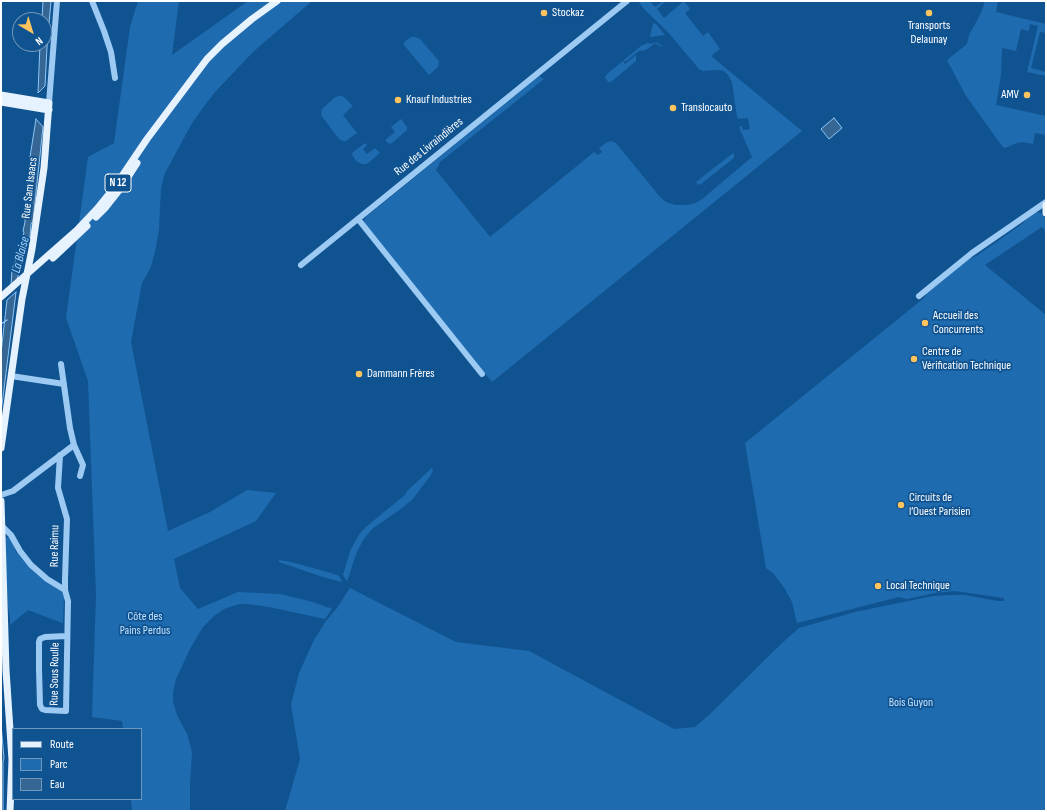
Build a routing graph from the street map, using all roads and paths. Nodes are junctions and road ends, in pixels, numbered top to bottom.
1 (57, 1) edge
2 (92, 1) edge
3 (277, 1) edge
4 (627, 1) edge
5 (115, 78) dead end
6 (1, 95) edge
7 (176, 99) junction
8 (1, 102) edge
9 (49, 106) junction
10 (1046, 202) edge
11 (1046, 205) edge
12 (1046, 212) edge
13 (358, 219) junction
14 (301, 265) dead end
15 (919, 296) dead end
16 (1, 297) edge
17 (1, 303) edge
18 (61, 364) dead end
19 (482, 374) dead end
20 (11, 376) junction
21 (64, 384) junction
22 (74, 445) junction
23 (1, 448) edge
24 (60, 455) junction
25 (80, 476) dead end
26 (1, 495) edge
27 (1, 500) edge
28 (1, 525) edge
29 (66, 590) junction
30 (2, 591) edge
31 (3, 605) edge
32 (67, 636) junction
33 (12, 760) edge
34 (10, 811) edge

1 - 9 street, Rue Sam Isaacs
2 - 5 street
3 - 7 main road, N 12
4 - 13 street, Rue des Livraindières
6 - 9 main road
7 - 16 main road, N 12
7 - 17 main road, N 12
8 - 9 main road
9 - 20 main road, Rue Sam Isaacs
10 - 15 street
11 - 12 main road
13 - 14 street, Rue des Livraindières
13 - 19 street
18 - 21 street
20 - 21 street
20 - 23 main road, Rue Sam Isaacs
21 - 22 street
22 - 24 street
22 - 25 street
24 - 26 street
24 - 29 street, Rue Raimu
27 - 28 main road
28 - 29 street
28 - 30 main road
29 - 32 street, Rue Sous Roulle
30 - 31 main road
31 - 33 main road
32 - 32 street, Rue Sous Roulle
33 - 34 main road

